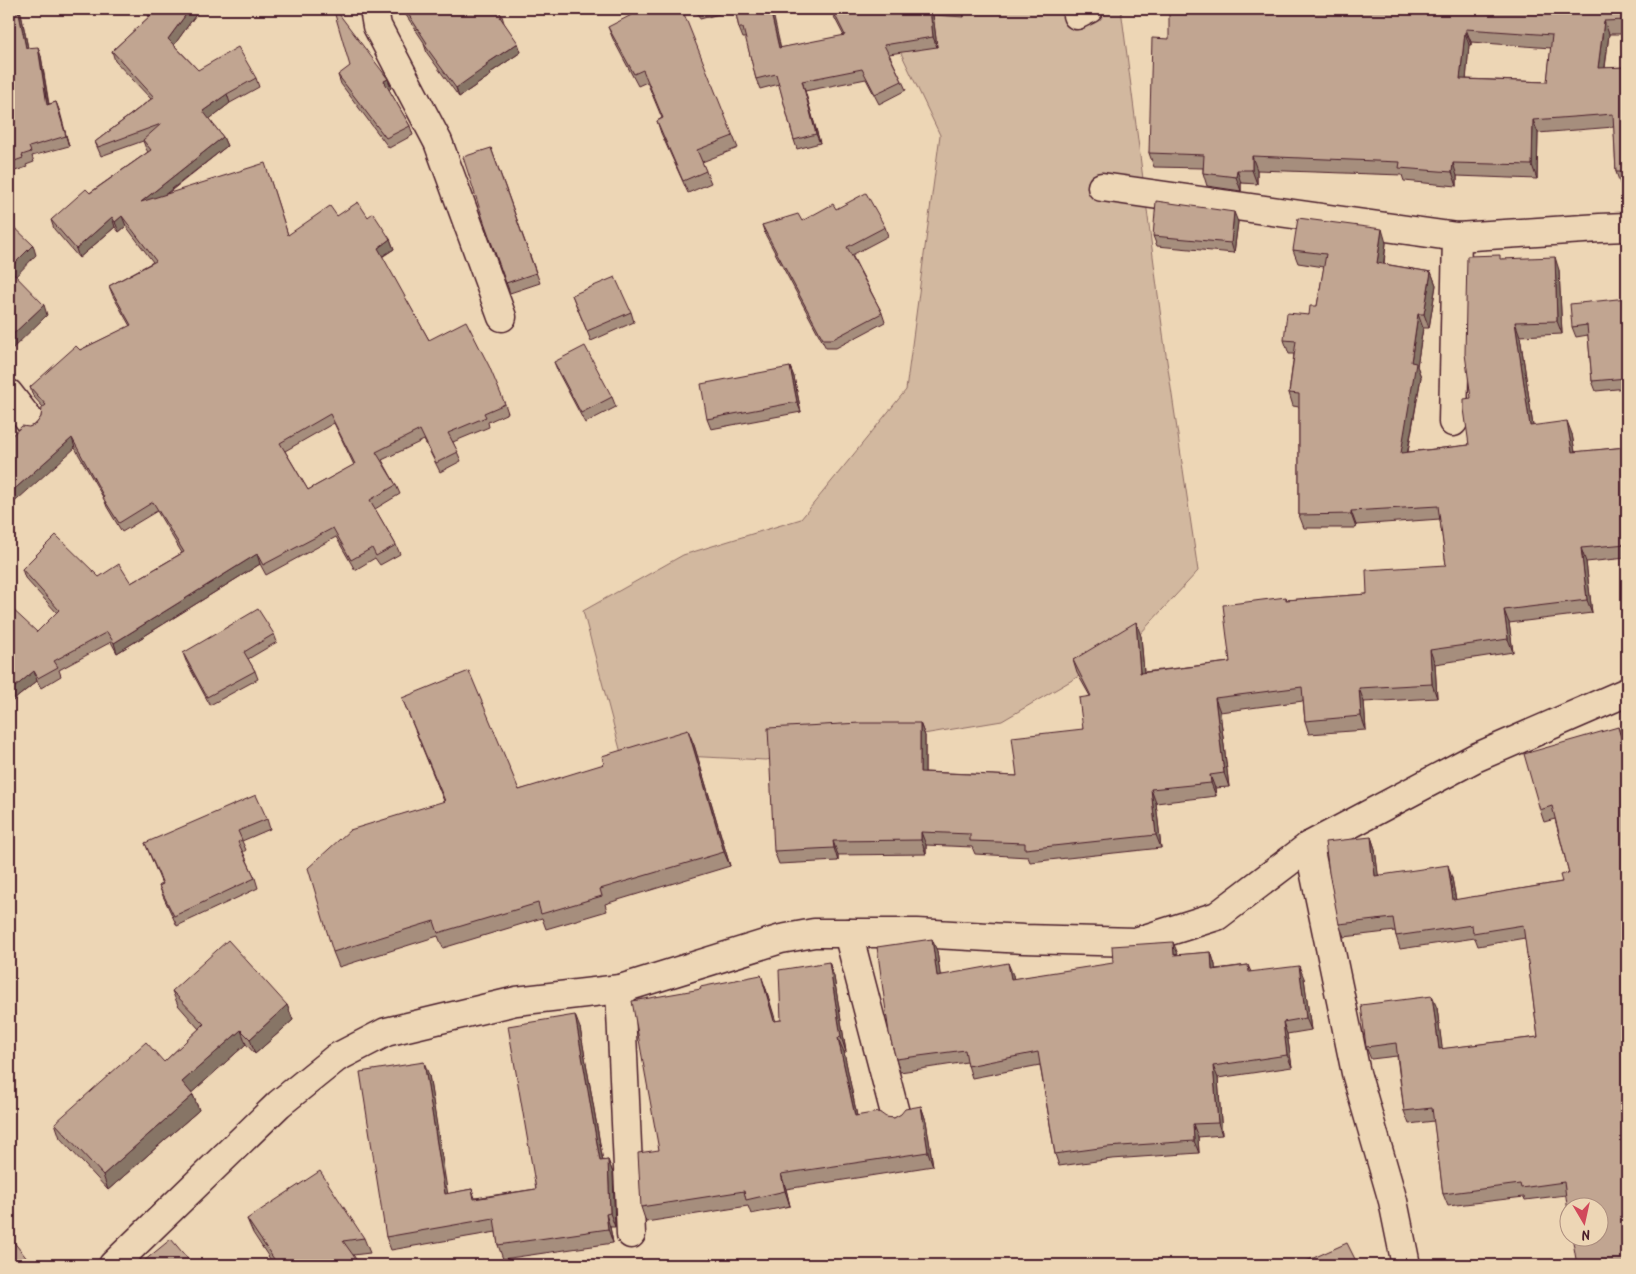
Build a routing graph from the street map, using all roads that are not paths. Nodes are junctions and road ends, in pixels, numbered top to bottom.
1 (374, 9) edge
2 (1102, 187) dead end
3 (1627, 228) edge
4 (1457, 237) junction
5 (502, 317) dead end
6 (9, 394) edge
7 (30, 421) dead end
8 (1452, 422) dead end
9 (1627, 692) edge
10 (1309, 846) junction
11 (848, 934) junction
12 (620, 989) junction
13 (896, 1118) edge
14 (631, 1234) dead end
15 (113, 1265) edge
16 (1406, 1265) edge

1 - 5 street
2 - 4 street
3 - 4 street
4 - 8 street
6 - 7 street
9 - 10 street
10 - 11 street
10 - 16 street
11 - 12 street
11 - 13 street
12 - 14 street
12 - 15 street

